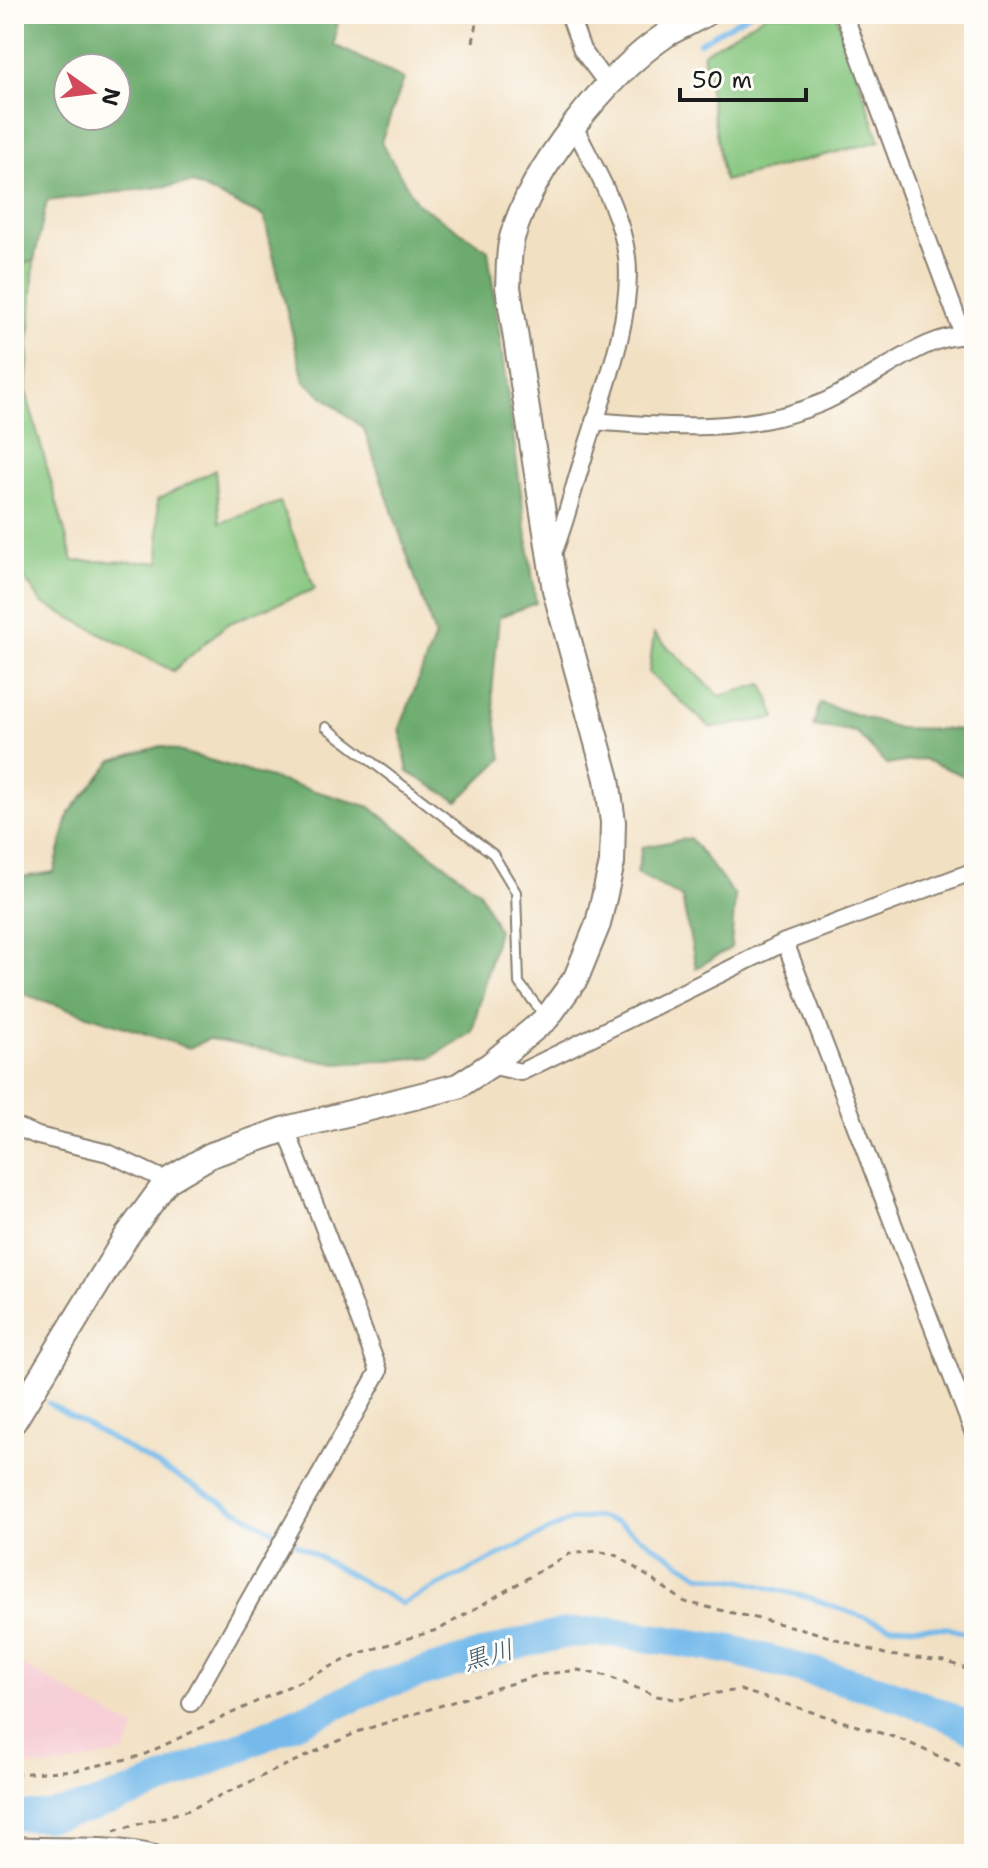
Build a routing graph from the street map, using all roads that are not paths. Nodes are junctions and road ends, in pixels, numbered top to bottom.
1 (569, 14) edge
2 (705, 14) edge
3 (844, 14) edge
4 (608, 85) junction
5 (574, 126) junction
6 (969, 336) edge
7 (594, 421) junction
8 (550, 560) junction
9 (326, 727) dead end
10 (974, 871) edge
11 (785, 942) junction
12 (547, 1018) junction
13 (490, 1065) junction
14 (14, 1126) edge
15 (286, 1129) junction
16 (167, 1181) junction
17 (14, 1421) edge
18 (974, 1434) edge
19 (191, 1703) dead end
20 (14, 1845) edge
21 (155, 1854) edge

1 - 4 street
2 - 4 street
3 - 6 street
4 - 5 street
5 - 7 street
5 - 8 street
6 - 7 street
7 - 8 street
8 - 12 street
9 - 12 lane
10 - 11 street
11 - 13 street
11 - 18 street
12 - 13 street
13 - 15 street
14 - 16 street
15 - 16 street
15 - 19 street
16 - 17 street
20 - 21 street

